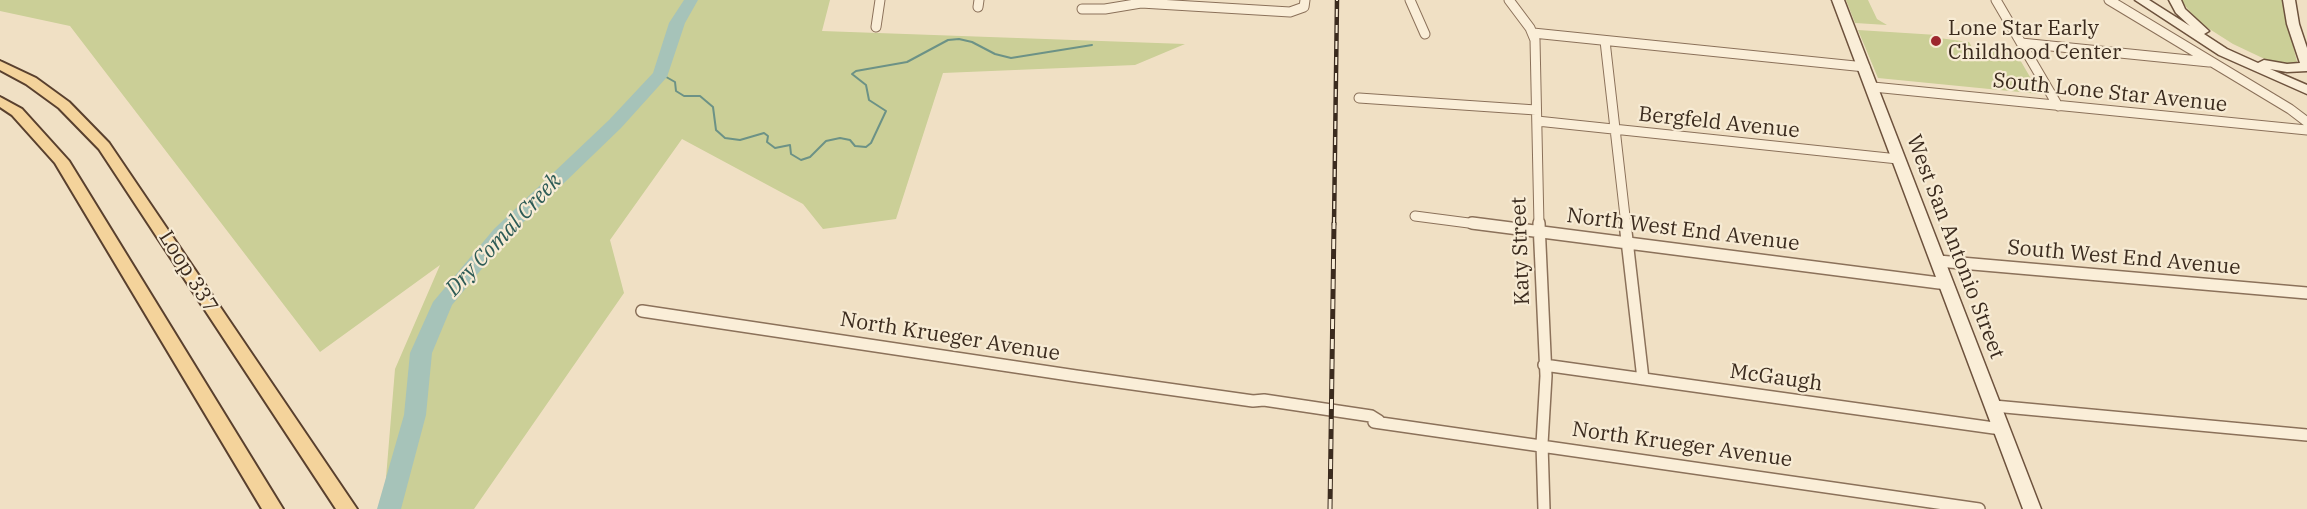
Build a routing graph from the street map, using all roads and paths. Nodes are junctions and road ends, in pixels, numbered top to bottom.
1 (880, 0) edge
2 (1305, 0) edge
3 (1410, 0) edge
4 (1509, 0) edge
5 (1838, 0) edge
6 (1996, 0) edge
7 (2109, 0) edge
8 (2141, 0) edge
9 (2157, 0) edge
10 (2175, 0) edge
11 (2289, 0) edge
12 (1081, 9) edge
13 (876, 27) dead end
14 (2203, 31) junction
15 (1533, 33) junction
16 (1425, 34) dead end
17 (1605, 41) junction
18 (2021, 43) junction
19 (2212, 63) junction
20 (2306, 63) edge
21 (2264, 64) junction
22 (1, 66) edge
23 (1865, 67) junction
24 (2307, 82) edge
25 (1873, 87) junction
26 (2307, 90) edge
27 (1359, 99) dead end
28 (0, 101) edge
29 (2058, 106) junction
30 (1537, 116) junction
31 (2307, 122) edge
32 (2307, 130) edge
33 (1615, 131) junction
34 (1898, 159) junction
35 (1414, 216) dead end
36 (1539, 231) junction
37 (1626, 242) junction
38 (1938, 261) junction
39 (1947, 284) junction
40 (2307, 293) edge
41 (642, 311) dead end
42 (1545, 365) junction
43 (1643, 379) junction
44 (1994, 406) junction
45 (2001, 429) junction
46 (2307, 435) edge
47 (1542, 444) junction
48 (273, 509) edge
49 (347, 509) edge
50 (1544, 509) edge
51 (1979, 509) edge
52 (2032, 509) edge

1 - 13 street
2 - 12 street
3 - 16 street
4 - 15 street
5 - 23 street, West San Antonio Street
6 - 18 street
7 - 19 street
8 - 26 street
9 - 14 street
10 - 14 street
11 - 20 street
14 - 21 street
15 - 17 street
15 - 30 street, Katy Street
17 - 23 street
17 - 33 street
18 - 19 street
18 - 29 street
19 - 31 street
20 - 21 street
21 - 24 street
22 - 49 main road, Loop 337
23 - 25 street, West San Antonio Street
25 - 29 street, South Lone Star Avenue
25 - 34 street, West San Antonio Street
27 - 30 street, Bergfeld Avenue
28 - 48 main road
29 - 32 street, South Lone Star Avenue
30 - 33 street, Bergfeld Avenue
30 - 36 street, Katy Street
33 - 34 street, Bergfeld Avenue
33 - 37 street
34 - 38 street, West San Antonio Street
35 - 36 street, North West End Avenue
36 - 37 street, North West End Avenue
36 - 42 street, Katy Street
37 - 39 street, North West End Avenue
37 - 43 street
38 - 39 street, West San Antonio Street
38 - 40 street, South West End Avenue
39 - 44 street, West San Antonio Street
41 - 47 street, North Krueger Avenue
42 - 43 street, McGaugh
42 - 47 street, Katy Street
43 - 45 street, McGaugh
44 - 45 street, West San Antonio Street
44 - 46 street
45 - 52 street, West San Antonio Street
47 - 50 street, Katy Street
47 - 51 street, North Krueger Avenue

